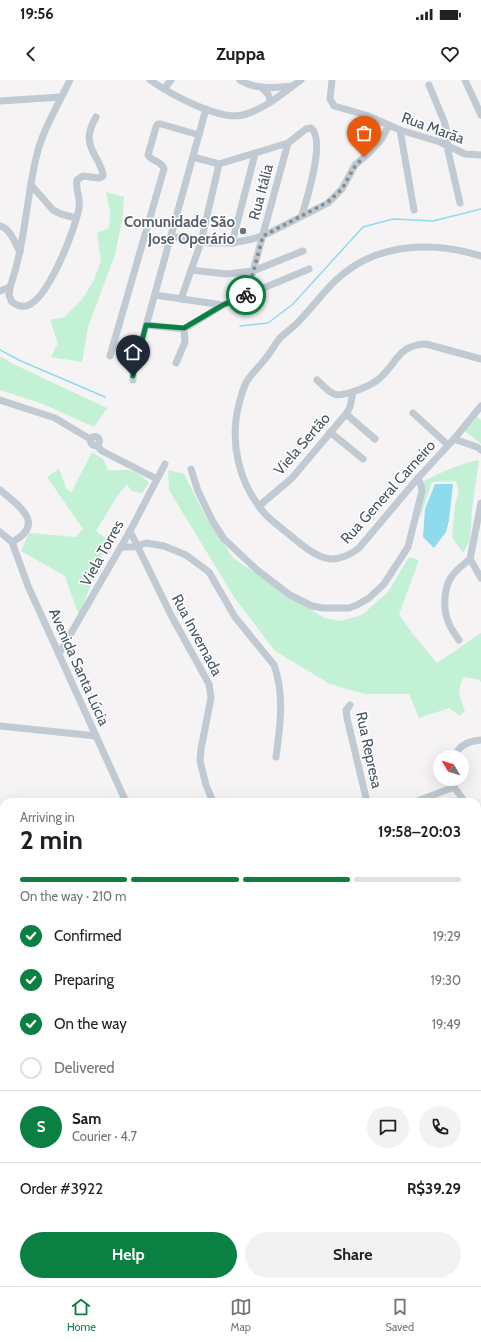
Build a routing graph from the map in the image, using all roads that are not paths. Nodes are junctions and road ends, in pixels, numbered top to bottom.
1 (70, 80) edge
2 (150, 80) edge
3 (171, 80) edge
4 (240, 80) edge
5 (300, 80) edge
6 (332, 80) edge
7 (465, 80) edge
8 (429, 85) dead end
9 (292, 86) junction
10 (261, 87) junction
11 (164, 89) junction
12 (62, 97) junction
13 (0, 101) edge
14 (270, 102) junction
15 (206, 109) junction
16 (481, 115) edge
17 (96, 117) dead end
18 (389, 125) junction
19 (400, 130) junction
20 (199, 135) junction
21 (288, 143) junction
22 (448, 145) junction
23 (255, 154) junction
24 (481, 155) edge
25 (193, 157) junction
26 (219, 164) junction
27 (31, 185) junction
28 (460, 203) dead end
29 (414, 210) dead end
30 (302, 215) junction
31 (76, 218) junction
32 (0, 226) edge
33 (171, 236) junction
34 (263, 236) junction
35 (201, 242) junction
36 (232, 243) junction
37 (303, 251) dead end
38 (20, 252) junction
39 (481, 256) edge
40 (309, 269) dead end
41 (192, 270) junction
42 (252, 271) junction
43 (10, 287) junction
44 (0, 291) edge
45 (155, 295) junction
46 (247, 295) junction
47 (181, 299) junction
48 (223, 305) junction
49 (146, 325) junction
50 (184, 328) junction
51 (110, 356) dead end
52 (481, 359) edge
53 (176, 363) dead end
54 (132, 380) dead end
55 (317, 380) dead end
56 (353, 392) junction
57 (0, 400) edge
58 (481, 406) edge
59 (346, 414) junction
60 (413, 414) dead end
61 (330, 432) junction
62 (375, 439) dead end
63 (454, 439) junction
64 (448, 445) junction
65 (481, 450) edge
66 (363, 459) dead end
67 (165, 464) dead end
68 (191, 469) dead end
69 (418, 478) junction
70 (157, 479) junction
71 (0, 490) edge
72 (481, 504) edge
73 (259, 506) junction
74 (130, 531) junction
75 (0, 532) edge
76 (12, 542) junction
77 (137, 545) junction
78 (121, 547) junction
79 (470, 559) junction
80 (481, 578) edge
81 (459, 640) dead end
82 (59, 654) junction
83 (350, 705) dead end
84 (0, 726) edge
85 (96, 736) junction
86 (481, 740) edge
87 (459, 750) edge
88 (276, 758) dead end
89 (454, 787) joint
90 (124, 798) edge
91 (211, 798) edge
92 (366, 798) edge
93 (425, 798) edge
94 (462, 798) edge

1 - 12 street
2 - 11 street
3 - 11 street
4 - 10 street
5 - 9 street
6 - 18 street, Rua Marãa
7 - 16 street
8 - 22 street
9 - 10 street
9 - 14 street
10 - 14 street
11 - 15 street
12 - 13 street
12 - 27 street
14 - 15 street
15 - 20 street
17 - 31 street
18 - 19 street, Rua Marãa
18 - 30 street
19 - 22 street, Rua Marãa
19 - 29 street
20 - 25 street
20 - 51 street
21 - 23 street
21 - 30 street
21 - 34 street, Rua Itália
22 - 24 street, Rua Marãa
22 - 28 street
23 - 26 street
23 - 36 street
25 - 26 street
25 - 33 street
26 - 35 street
27 - 31 street
27 - 38 street
30 - 34 street
31 - 43 street
32 - 38 street
33 - 35 street
33 - 45 street
34 - 36 street
34 - 42 street, Rua Itália
35 - 36 street
35 - 41 street
37 - 42 street
38 - 43 street
39 - 73 street, Rua General Carneiro
40 - 46 street
41 - 42 street
41 - 47 street
42 - 46 street, Rua Itália
43 - 44 street
45 - 47 street
45 - 49 street
46 - 48 street
47 - 48 street
48 - 50 street
49 - 50 street
49 - 54 street
50 - 53 street
52 - 56 street
55 - 56 street
56 - 59 street, Viela Sertão
57 - 70 street
58 - 63 street, Rua General Carneiro
59 - 61 street, Viela Sertão
59 - 62 street
60 - 64 street, Rua General Carneiro
61 - 66 street
61 - 73 street, Viela Sertão
63 - 64 street, Rua General Carneiro
63 - 65 street
64 - 69 street, Rua General Carneiro
67 - 70 street, Viela Torres
68 - 69 street
69 - 73 street, Rua General Carneiro
70 - 74 street, Viela Torres
71 - 76 street
72 - 79 street
74 - 77 street, Rua Invernada
74 - 78 street, Viela Torres
75 - 76 street
76 - 82 street, Avenida Santa Lúcia
77 - 78 street
77 - 88 street
77 - 91 street, Rua Invernada
78 - 82 street, Viela Torres
79 - 80 street
79 - 81 street
82 - 85 street, Avenida Santa Lúcia
83 - 92 street, Rua Represa
84 - 85 street
85 - 90 street, Avenida Santa Lúcia
86 - 87 street
89 - 93 street
89 - 94 street

